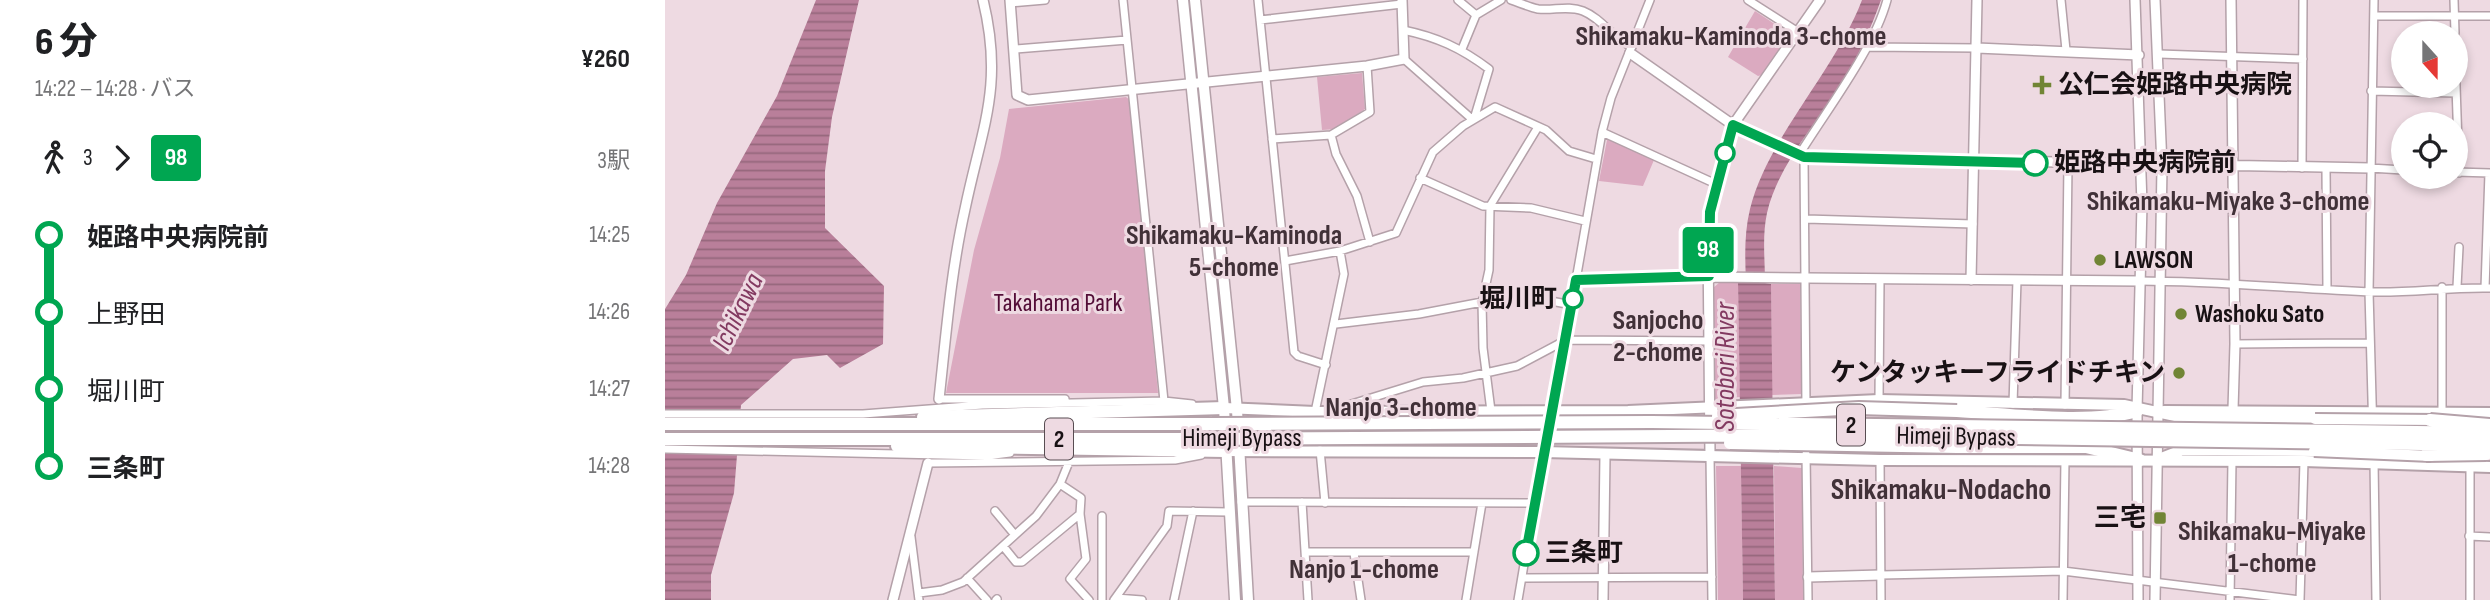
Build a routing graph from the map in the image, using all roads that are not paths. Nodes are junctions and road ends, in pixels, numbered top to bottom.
1 (983, 0) edge
2 (1045, 0) edge
3 (1123, 0) edge
4 (1183, 0) edge
5 (1195, 0) edge
6 (1258, 0) edge
7 (1458, 0) edge
8 (1500, 0) edge
9 (1511, 0) edge
10 (1650, 0) edge
11 (1748, 0) edge
12 (1820, 0) edge
13 (1887, 0) edge
14 (1977, 0) edge
15 (2061, 0) edge
16 (2135, 0) edge
17 (2155, 0) edge
18 (2231, 0) edge
19 (2303, 0) edge
20 (2374, 0) edge
21 (2454, 0) edge
22 (1010, 1) edge
23 (1402, 2) edge
24 (1476, 15) junction
25 (2374, 16) junction
26 (2490, 16) edge
27 (2454, 17) junction
28 (1259, 20) junction
29 (2454, 21) edge
30 (1403, 30) junction
31 (1798, 32) junction
32 (1127, 40) junction
33 (1866, 47) junction
34 (1977, 48) junction
35 (1015, 49) junction
36 (1462, 49) junction
37 (1631, 50) junction
38 (2066, 50) junction
39 (2159, 54) junction
40 (2139, 55) junction
41 (2232, 55) junction
42 (1404, 59) junction
43 (2303, 59) junction
44 (1367, 66) junction
45 (1265, 76) junction
46 (1203, 81) junction
47 (1192, 83) junction
48 (1132, 89) junction
49 (2371, 91) junction
50 (2391, 91) edge
51 (1473, 120) junction
52 (1733, 125) junction
53 (1538, 127) junction
54 (1602, 132) junction
55 (1331, 135) junction
56 (1272, 139) junction
57 (1802, 156) junction
58 (1596, 159) junction
59 (1975, 162) junction
60 (2068, 164) junction
61 (2141, 166) junction
62 (2162, 166) junction
63 (2234, 168) junction
64 (2302, 168) junction
65 (2326, 168) junction
66 (2370, 169) junction
67 (2391, 170) edge
68 (2468, 172) edge
69 (2490, 173) edge
70 (1420, 178) junction
71 (1716, 184) junction
72 (1490, 206) junction
73 (1806, 219) junction
74 (1585, 221) junction
75 (1973, 224) junction
76 (1370, 242) junction
77 (2488, 244) edge
78 (2459, 247) dead end
79 (1340, 251) junction
80 (1285, 261) junction
81 (1709, 276) junction
82 (1804, 279) junction
83 (2066, 279) junction
84 (1576, 280) junction
85 (1880, 280) junction
86 (2017, 280) junction
87 (1971, 281) junction
88 (2139, 281) junction
89 (2159, 281) junction
90 (2234, 282) junction
91 (2442, 287) junction
92 (2457, 287) junction
93 (2327, 288) junction
94 (2487, 288) edge
95 (2369, 292) junction
96 (1482, 302) junction
97 (1572, 305) junction
98 (1335, 324) junction
99 (1566, 341) junction
100 (1710, 341) junction
101 (2370, 343) junction
102 (2235, 344) junction
103 (1326, 365) junction
104 (1488, 373) junction
105 (939, 399) joint
106 (1879, 400) junction
107 (1164, 401) junction
108 (1801, 401) junction
109 (1125, 403) junction
110 (982, 405) junction
111 (2013, 405) junction
112 (2065, 405) junction
113 (1716, 407) junction
114 (1230, 409) junction
115 (2233, 410) junction
116 (1491, 411) junction
117 (1553, 411) junction
118 (2137, 411) junction
119 (2371, 411) junction
120 (1315, 412) junction
121 (1344, 412) junction
122 (2157, 412) junction
123 (2442, 412) junction
124 (1029, 413) junction
125 (2471, 413) junction
126 (665, 414) edge
127 (2490, 414) edge
128 (911, 417) junction
129 (2490, 419) edge
130 (2430, 420) junction
131 (1652, 422) junction
132 (665, 424) edge
133 (2490, 425) edge
134 (2490, 433) edge
135 (1701, 435) junction
136 (665, 439) edge
137 (2490, 445) edge
138 (905, 446) junction
139 (665, 449) edge
140 (1240, 450) junction
141 (1320, 450) junction
142 (1225, 451) junction
143 (1543, 452) junction
144 (2490, 454) edge
145 (1605, 455) junction
146 (2426, 455) junction
147 (1710, 456) junction
148 (1806, 457) junction
149 (1879, 460) junction
150 (2065, 460) junction
151 (2140, 460) junction
152 (2155, 460) junction
153 (2232, 460) junction
154 (2490, 460) edge
155 (2304, 461) junction
156 (1069, 462) junction
157 (928, 463) joint
158 (2374, 466) junction
159 (2490, 467) edge
160 (2470, 468) junction
161 (1059, 484) junction
162 (1241, 502) junction
163 (1302, 502) junction
164 (1325, 503) junction
165 (1482, 503) junction
166 (1534, 503) junction
167 (1193, 511) junction
168 (995, 512) dead end
169 (1228, 512) junction
170 (1080, 514) junction
171 (1102, 516) dead end
172 (1015, 535) junction
173 (911, 536) junction
174 (2469, 536) junction
175 (2490, 537) edge
176 (1003, 545) junction
177 (1305, 552) junction
178 (1474, 552) junction
179 (1355, 553) junction
180 (2063, 571) junction
181 (1881, 575) junction
182 (1712, 577) junction
183 (967, 578) junction
184 (1522, 578) junction
185 (1604, 578) junction
186 (1808, 578) junction
187 (2138, 581) junction
188 (2155, 584) junction
189 (942, 590) junction
190 (919, 596) edge
191 (2230, 596) edge
192 (1115, 599) edge
193 (894, 600) edge
194 (933, 600) edge
195 (987, 600) edge
196 (1089, 600) edge
197 (1102, 600) edge
198 (1142, 600) edge
199 (1174, 600) edge
200 (1235, 600) edge
201 (1248, 600) edge
202 (1308, 600) edge
203 (1361, 600) edge
204 (1466, 600) edge
205 (1518, 600) edge
206 (1603, 600) edge
207 (1712, 600) edge
208 (1808, 600) edge
209 (1881, 600) edge
210 (2063, 600) edge
211 (2138, 600) edge
212 (2155, 600) edge
213 (2300, 600) edge
214 (2376, 600) edge
215 (2470, 600) edge

1 - 105 street
2 - 22 street
3 - 32 street
4 - 47 main road
5 - 46 main road
6 - 28 street
7 - 24 street
8 - 24 street
9 - 37 street
10 - 37 street
11 - 31 street
12 - 31 street
13 - 33 street
14 - 34 street
15 - 38 street
16 - 40 street
17 - 39 street
18 - 41 street
19 - 43 street
20 - 25 street
21 - 27 street
22 - 35 street
23 - 28 street
23 - 30 street
24 - 36 street
25 - 27 street
25 - 49 street
26 - 27 street
27 - 29 street
28 - 45 street
30 - 36 street
30 - 42 street
31 - 52 street
32 - 35 street
32 - 48 street
33 - 34 street
33 - 57 street
34 - 38 street
34 - 59 street
35 - 48 street
36 - 51 street
37 - 52 street
37 - 54 street
38 - 40 street
39 - 41 street
39 - 62 street
40 - 61 street
41 - 43 street
41 - 63 street
42 - 44 street
42 - 51 street
43 - 64 street
44 - 45 street
44 - 55 street
45 - 46 street
45 - 56 street
46 - 47 street
46 - 114 main road
47 - 48 street
47 - 114 main road
48 - 107 street
49 - 50 street
49 - 66 street
51 - 53 street
51 - 70 street
52 - 57 street
52 - 71 street
53 - 58 street
53 - 72 street
54 - 58 street
54 - 71 street
55 - 56 street
55 - 76 street
56 - 80 street
57 - 59 street
57 - 73 street
58 - 74 street
59 - 60 street
59 - 75 street
60 - 61 street
60 - 83 street
61 - 62 street
61 - 88 street
62 - 63 street
62 - 89 street
63 - 64 street
63 - 90 street
64 - 65 street
65 - 66 street
65 - 93 street
66 - 67 street
66 - 95 street
68 - 69 street
69 - 77 street
70 - 72 street
70 - 76 street
71 - 81 street
72 - 74 street
72 - 96 street
73 - 75 street
73 - 82 street
74 - 84 street
75 - 87 street
76 - 79 street
77 - 94 street
78 - 92 street
79 - 80 street
79 - 98 street
80 - 103 street
81 - 82 street
81 - 84 street
81 - 100 street
82 - 85 street
82 - 108 street
83 - 86 street
83 - 88 street
83 - 112 street
84 - 97 street
85 - 87 street
85 - 106 street
86 - 87 street
86 - 111 street
88 - 89 street
88 - 118 street
89 - 90 street
89 - 122 street
90 - 93 street
90 - 102 street
91 - 92 street
91 - 95 street
91 - 123 street
92 - 94 street
93 - 95 street
95 - 101 street
96 - 97 street
96 - 98 street
96 - 104 street
97 - 99 street
98 - 103 street
99 - 100 street
99 - 104 street
99 - 117 street
100 - 113 street
101 - 102 street
101 - 119 street
102 - 115 street
103 - 120 street
104 - 116 street
104 - 121 street
105 - 109 street
106 - 108 highway
106 - 111 highway
107 - 109 street
107 - 114 street
108 - 113 highway
108 - 148 street
109 - 110 street
110 - 124 highway
110 - 128 street
111 - 112 highway
112 - 118 highway
113 - 117 highway
113 - 147 street
114 - 120 highway
114 - 124 highway
114 - 140 main road
114 - 142 main road
115 - 119 highway
115 - 122 highway
116 - 117 highway
116 - 121 highway
118 - 122 highway
118 - 131 highway, bridge
118 - 151 street
119 - 123 highway
119 - 158 street
120 - 121 highway
122 - 130 highway, bridge
122 - 152 street
123 - 125 highway
124 - 128 highway
125 - 127 highway
125 - 160 street
126 - 128 street
128 - 131 highway, Himeji Bypass / 2, bridge
128 - 132 highway
129 - 130 highway, bridge
130 - 133 highway, bridge
131 - 134 highway, Himeji Bypass / 2, bridge
135 - 137 highway, Himeji Bypass / 2, bridge
135 - 138 highway, Himeji Bypass / 2, bridge
135 - 151 highway, bridge
136 - 138 highway
138 - 139 street
138 - 142 highway
140 - 141 highway
140 - 142 highway
140 - 162 main road
141 - 143 highway
141 - 164 street
142 - 156 street
142 - 169 main road
143 - 145 highway
143 - 166 street
144 - 146 highway, bridge
145 - 147 highway
145 - 185 street
146 - 152 highway, bridge
146 - 154 highway, bridge
147 - 148 highway
147 - 182 street
148 - 149 highway
148 - 186 street
149 - 150 highway
149 - 181 street
150 - 151 highway
150 - 180 street
151 - 152 highway
151 - 187 street
152 - 153 highway
152 - 188 street
153 - 155 highway
153 - 191 street
155 - 158 highway
155 - 213 street
156 - 157 street
156 - 161 street
157 - 173 street
158 - 160 highway
158 - 214 street
159 - 160 highway
160 - 174 street
161 - 170 street
161 - 172 street
162 - 163 street
162 - 201 main road
163 - 164 street
163 - 177 street
164 - 165 street
165 - 166 street
165 - 178 street
166 - 184 street
167 - 169 street
167 - 192 street
167 - 199 street
168 - 172 street
169 - 200 main road
170 - 176 street
170 - 196 street
171 - 197 street
172 - 176 street
173 - 190 street
173 - 193 street
174 - 175 street
174 - 215 street
176 - 183 street
177 - 179 street
177 - 202 street
178 - 179 street
178 - 204 street
179 - 203 street
180 - 181 street
180 - 187 street
180 - 210 street
181 - 186 street
181 - 209 street
182 - 185 street
182 - 207 street
183 - 189 street
183 - 195 street
184 - 185 street
184 - 205 street
185 - 206 street
186 - 208 street
187 - 188 street
187 - 211 street
188 - 191 street
188 - 212 street
189 - 190 street
189 - 194 street
191 - 213 street
192 - 198 street

